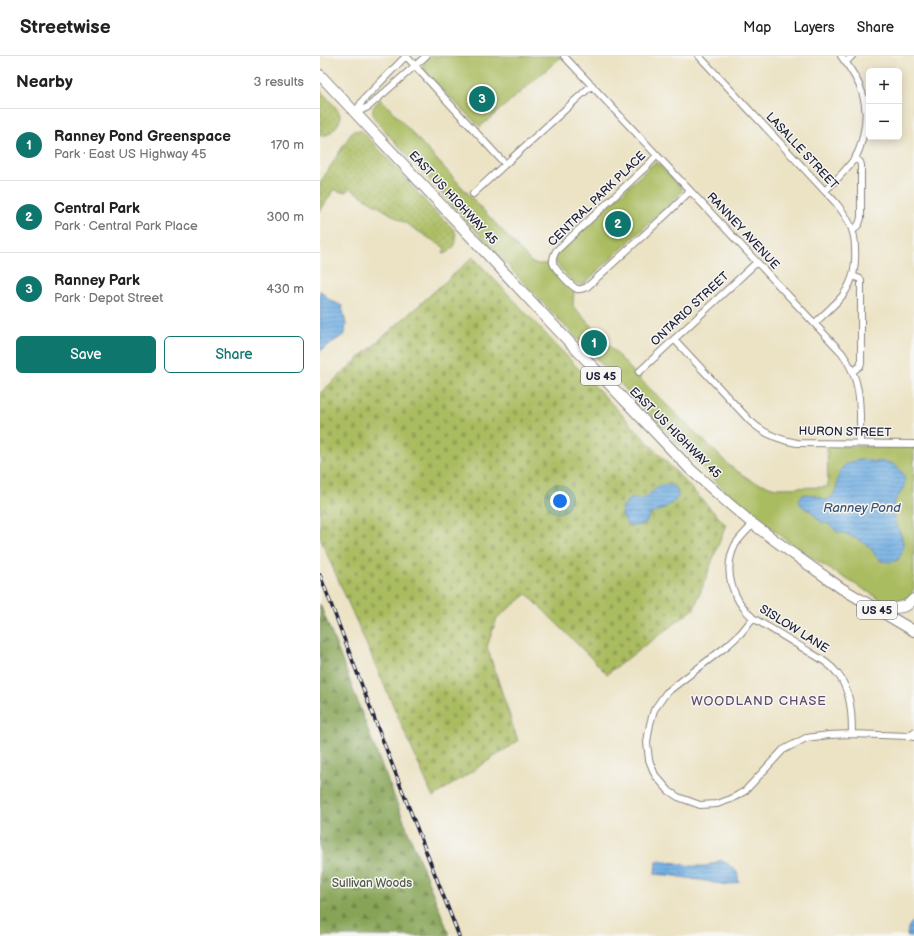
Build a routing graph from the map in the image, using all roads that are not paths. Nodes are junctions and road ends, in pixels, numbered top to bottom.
1 (406, 56) edge
2 (426, 56) edge
3 (564, 56) edge
4 (699, 56) edge
5 (841, 56) edge
6 (852, 56) edge
7 (846, 62) junction
8 (415, 66) junction
9 (320, 75) edge
10 (592, 85) junction
11 (355, 113) junction
12 (657, 155) junction
13 (855, 158) junction
14 (505, 164) junction
15 (690, 191) junction
16 (825, 191) junction
17 (473, 194) dead end
18 (853, 231) junction
19 (757, 262) junction
20 (853, 276) junction
21 (815, 323) junction
22 (674, 339) junction
23 (853, 371) junction
24 (639, 372) dead end
25 (860, 444) junction
26 (914, 444) edge
27 (753, 524) junction
28 (914, 598) edge
29 (873, 607) junction
30 (754, 618) junction
31 (914, 631) edge
32 (914, 732) edge
33 (852, 734) junction
34 (911, 736) edge

1 - 8 street
1 - 11 street
2 - 8 street
3 - 10 street, RANNEY AVENUE
4 - 16 street, LASALLE STREET
5 - 7 street
6 - 7 street
7 - 13 street
8 - 11 street
8 - 14 street
9 - 11 main road, EAST US HIGHWAY 45 / US 45
10 - 12 street, RANNEY AVENUE
10 - 14 street
11 - 27 main road, EAST US HIGHWAY 45 / US 45
12 - 15 street, RANNEY AVENUE
12 - 15 street, CENTRAL PARK PLACE
13 - 16 street
13 - 18 street
14 - 17 street
15 - 19 street, RANNEY AVENUE
16 - 18 street, LASALLE STREET
18 - 20 street, LASALLE STREET
19 - 21 street, RANNEY AVENUE
19 - 22 street, ONTARIO STREET
20 - 21 street, LASALLE STREET
20 - 23 street
21 - 23 street, RANNEY AVENUE
22 - 24 street, ONTARIO STREET
22 - 25 street, HURON STREET
23 - 25 street, RANNEY AVENUE
25 - 26 street, HURON STREET
27 - 29 main road, EAST US HIGHWAY 45 / US 45
27 - 30 street, SISLOW LANE
28 - 29 main road
29 - 31 main road, EAST US HIGHWAY 45 / US 45
30 - 33 street, SISLOW LANE
30 - 33 street
32 - 34 street
33 - 34 street

